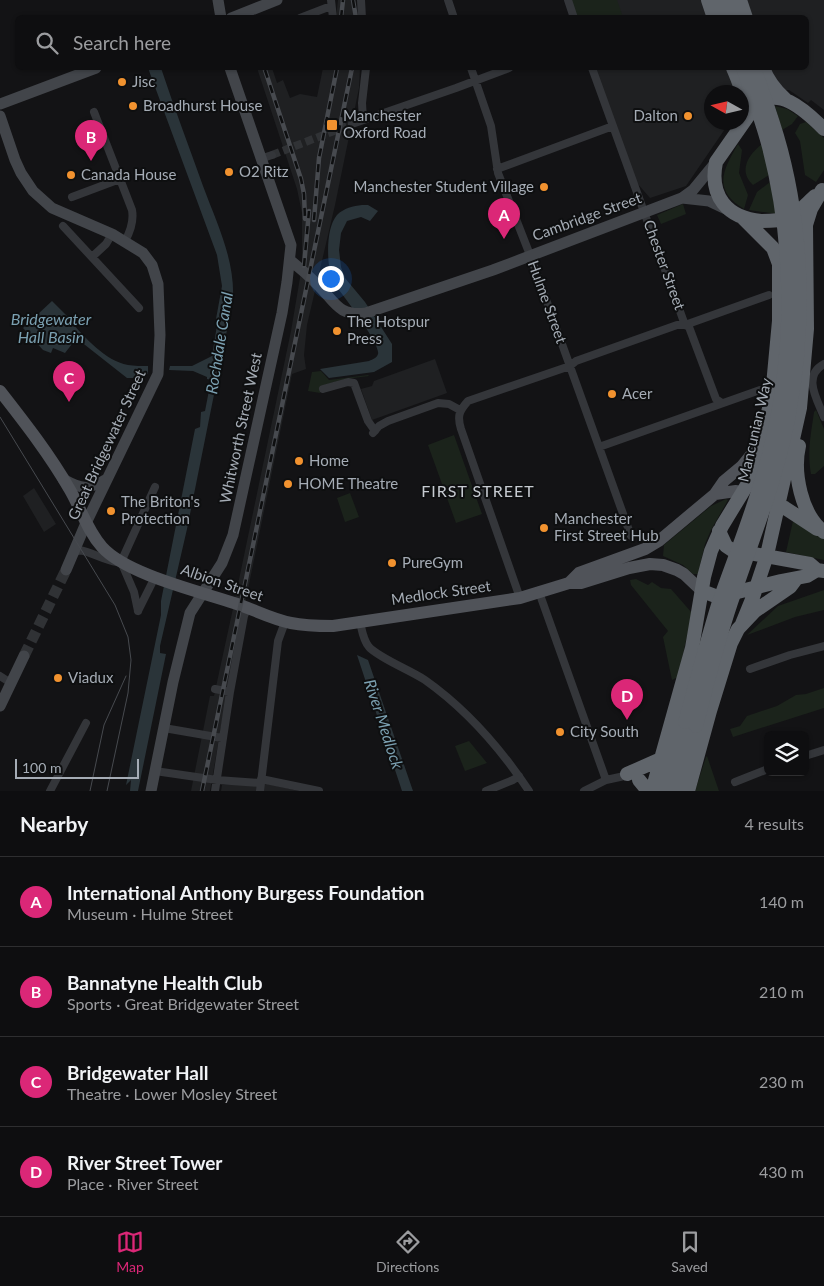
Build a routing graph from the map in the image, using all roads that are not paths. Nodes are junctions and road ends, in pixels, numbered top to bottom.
1 (218, 0) edge
2 (277, 0) edge
3 (361, 0) edge
4 (448, 0) edge
5 (568, 0) edge
6 (708, 0) edge
7 (719, 0) edge
8 (730, 0) edge
9 (740, 0) edge
10 (331, 3) edge
11 (220, 15) edge
12 (239, 15) edge
13 (306, 15) edge
14 (362, 15) edge
15 (453, 15) edge
16 (573, 15) edge
17 (713, 15) edge
18 (724, 15) edge
19 (735, 15) edge
20 (745, 15) edge
21 (91, 70) edge
22 (231, 70) edge
23 (366, 70) edge
24 (472, 70) edge
25 (503, 70) edge
26 (593, 70) edge
27 (734, 70) edge
28 (744, 70) edge
29 (755, 70) edge
30 (764, 70) edge
31 (475, 80) junction
32 (739, 85) edge
33 (787, 100) junction
34 (0, 104) edge
35 (94, 112) dead end
36 (749, 113) edge
37 (0, 116) edge
38 (362, 120) junction
39 (352, 124) tunnel mouth
40 (821, 124) edge
41 (613, 126) junction
42 (736, 130) edge
43 (272, 155) tunnel mouth
44 (260, 159) junction
45 (716, 162) junction
46 (497, 168) junction
47 (120, 179) junction
48 (823, 188) edge
49 (72, 197) dead end
50 (682, 198) junction
51 (645, 213) junction
52 (739, 216) junction
53 (63, 226) dead end
54 (112, 234) junction
55 (124, 241) junction
56 (530, 256) junction
57 (92, 257) junction
58 (290, 260) junction
59 (769, 296) dead end
60 (140, 308) dead end
61 (685, 325) junction
62 (824, 364) edge
63 (570, 366) junction
64 (323, 390) dead end
65 (760, 390) dead end
66 (0, 391) edge
67 (722, 403) junction
68 (800, 408) junction
69 (460, 410) junction
70 (824, 417) edge
71 (763, 441) junction
72 (599, 447) junction
73 (63, 479) junction
74 (107, 479) junction
75 (155, 487) dead end
76 (742, 493) junction
77 (716, 494) junction
78 (777, 506) junction
79 (86, 523) junction
80 (719, 531) junction
81 (824, 532) edge
82 (631, 536) dead end
83 (74, 553) junction
84 (766, 556) junction
85 (121, 562) junction
86 (66, 570) tunnel mouth
87 (820, 571) edge
88 (155, 577) junction
89 (796, 579) junction
90 (569, 583) junction
91 (698, 587) junction
92 (756, 587) junction
93 (539, 592) junction
94 (202, 593) junction
95 (520, 598) junction
96 (248, 607) junction
97 (285, 622) junction
98 (360, 622) junction
99 (742, 624) junction
100 (314, 626) joint
101 (824, 646) edge
102 (24, 656) tunnel mouth
103 (750, 669) dead end
104 (0, 676) edge
105 (12, 683) junction
106 (215, 690) dead end
107 (230, 692) junction
108 (0, 706) edge
109 (86, 723) dead end
110 (690, 724) junction
111 (164, 728) junction
112 (222, 738) junction
113 (824, 750) edge
114 (809, 755) edge
115 (661, 759) junction
116 (155, 771) junction
117 (764, 771) edge
118 (519, 776) junction
119 (633, 777) junction
120 (217, 780) junction
121 (606, 780) junction
122 (735, 782) dead end
123 (260, 784) edge
124 (54, 790) edge
125 (151, 791) edge
126 (215, 791) edge
127 (319, 791) edge
128 (486, 791) edge
129 (529, 791) edge
130 (584, 791) edge
131 (648, 791) edge
132 (652, 791) edge
133 (666, 791) edge
134 (678, 791) edge
135 (688, 791) edge

1 - 11 street
2 - 12 street
3 - 14 street
4 - 15 street
5 - 16 street
6 - 17 highway
7 - 18 highway
8 - 19 highway
9 - 20 highway
10 - 13 street
21 - 34 street
22 - 44 street, Whitworth Street West
23 - 38 street
24 - 31 street, Hulme Street
25 - 31 street
26 - 41 street, Chester Street
27 - 32 highway
28 - 110 highway, Mancunian Way, bridge
29 - 110 highway, Mancunian Way, bridge
30 - 33 highway
31 - 38 street
31 - 46 street, Hulme Street
33 - 36 highway
33 - 40 highway
35 - 47 street
37 - 54 street, Great Bridgewater Street
38 - 39 street
41 - 46 street
41 - 51 street, Chester Street
42 - 45 highway
43 - 44 street
44 - 58 street, Whitworth Street West
45 - 50 street, Cambridge Street
45 - 52 highway, Mancunian Way
46 - 56 street, Hulme Street
47 - 49 street
47 - 55 street
48 - 52 highway
48 - 68 highway
50 - 51 street, Cambridge Street
50 - 52 street, Cambridge Street
51 - 56 street, Cambridge Street
51 - 61 street, Chester Street
52 - 71 highway, Mancunian Way
53 - 57 street
54 - 55 street, Great Bridgewater Street
54 - 57 street
55 - 74 street, Great Bridgewater Street
56 - 58 street, Cambridge Street
56 - 63 street, Hulme Street
57 - 60 street
58 - 94 street, Whitworth Street West
59 - 61 street
61 - 63 street
61 - 67 street, Chester Street
62 - 70 street
63 - 69 street
63 - 72 street, Hulme Street
64 - 69 street
65 - 67 street
66 - 73 main road, Albion Street
67 - 72 street
68 - 78 highway
68 - 81 highway
69 - 95 street
71 - 76 highway, Mancunian Way
71 - 77 main road, Medlock Street
72 - 82 street, Hulme Street
73 - 74 street
73 - 79 main road, Albion Street
74 - 79 street, Great Bridgewater Street
75 - 85 street
76 - 77 main road
76 - 78 highway
76 - 80 highway, Mancunian Way
77 - 90 main road, Medlock Street
78 - 81 highway
78 - 84 highway
79 - 83 street, Great Bridgewater Street
79 - 85 main road, Albion Street
80 - 84 highway
80 - 91 highway, Mancunian Way
83 - 85 street, Albion Street
83 - 86 street, Great Bridgewater Street
84 - 87 highway
84 - 92 highway
85 - 88 main road, Albion Street
85 - 88 street
87 - 89 highway
88 - 94 main road, Albion Street
89 - 92 highway
89 - 99 highway
90 - 91 main road, Medlock Street
90 - 93 main road, Medlock Street
91 - 92 highway
91 - 115 highway, Mancunian Way
92 - 99 highway
93 - 95 main road, Medlock Street
93 - 121 street
94 - 96 main road, Albion Street
94 - 111 street, Whitworth Street West
95 - 98 main road, Medlock Street
96 - 97 main road, Albion Street
96 - 107 street
97 - 100 main road, Albion Street
97 - 123 street
98 - 100 main road, Medlock Street
98 - 118 street
99 - 135 highway
101 - 103 street
102 - 105 street
104 - 105 street
105 - 108 street
106 - 107 street
107 - 112 street
109 - 124 street
110 - 133 highway, Mancunian Way
110 - 134 highway, Mancunian Way
111 - 112 street
111 - 116 street, Whitworth Street West
112 - 120 street
113 - 114 street
115 - 119 highway
115 - 132 highway, Mancunian Way
116 - 120 street
116 - 125 street, Whitworth Street West
117 - 122 street
118 - 128 street
118 - 129 street
119 - 121 street
119 - 131 highway
120 - 123 street
120 - 126 street
121 - 130 street
123 - 127 street

